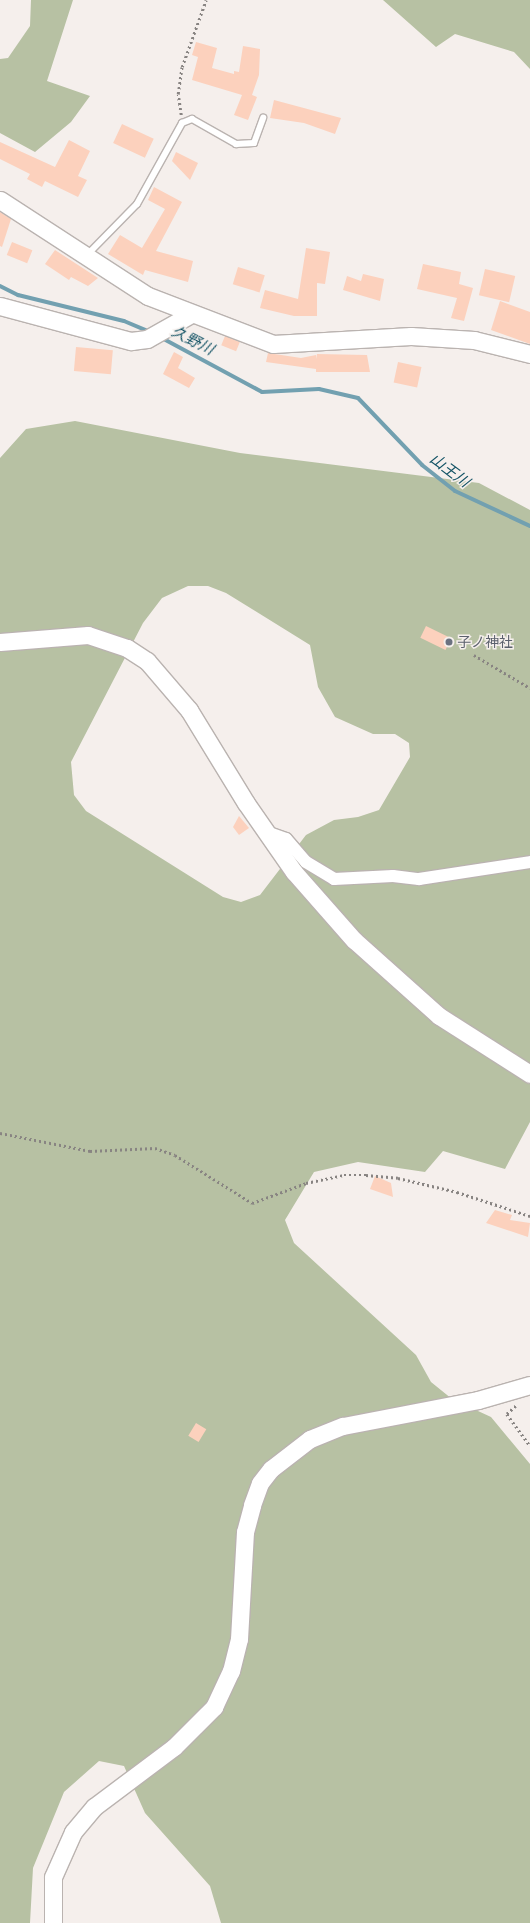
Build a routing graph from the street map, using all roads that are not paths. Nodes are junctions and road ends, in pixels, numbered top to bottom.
1 (263, 118) dead end
2 (0, 200) edge
3 (85, 258) junction
4 (0, 306) edge
5 (191, 314) junction
6 (530, 354) edge
7 (0, 642) edge
8 (266, 832) junction
9 (530, 862) edge
10 (530, 1074) edge
11 (530, 1385) edge
12 (53, 1923) edge

1 - 3 lane
2 - 3 street
3 - 5 street
4 - 5 street
5 - 6 street
7 - 8 street
8 - 9 street
8 - 10 street
11 - 12 street

